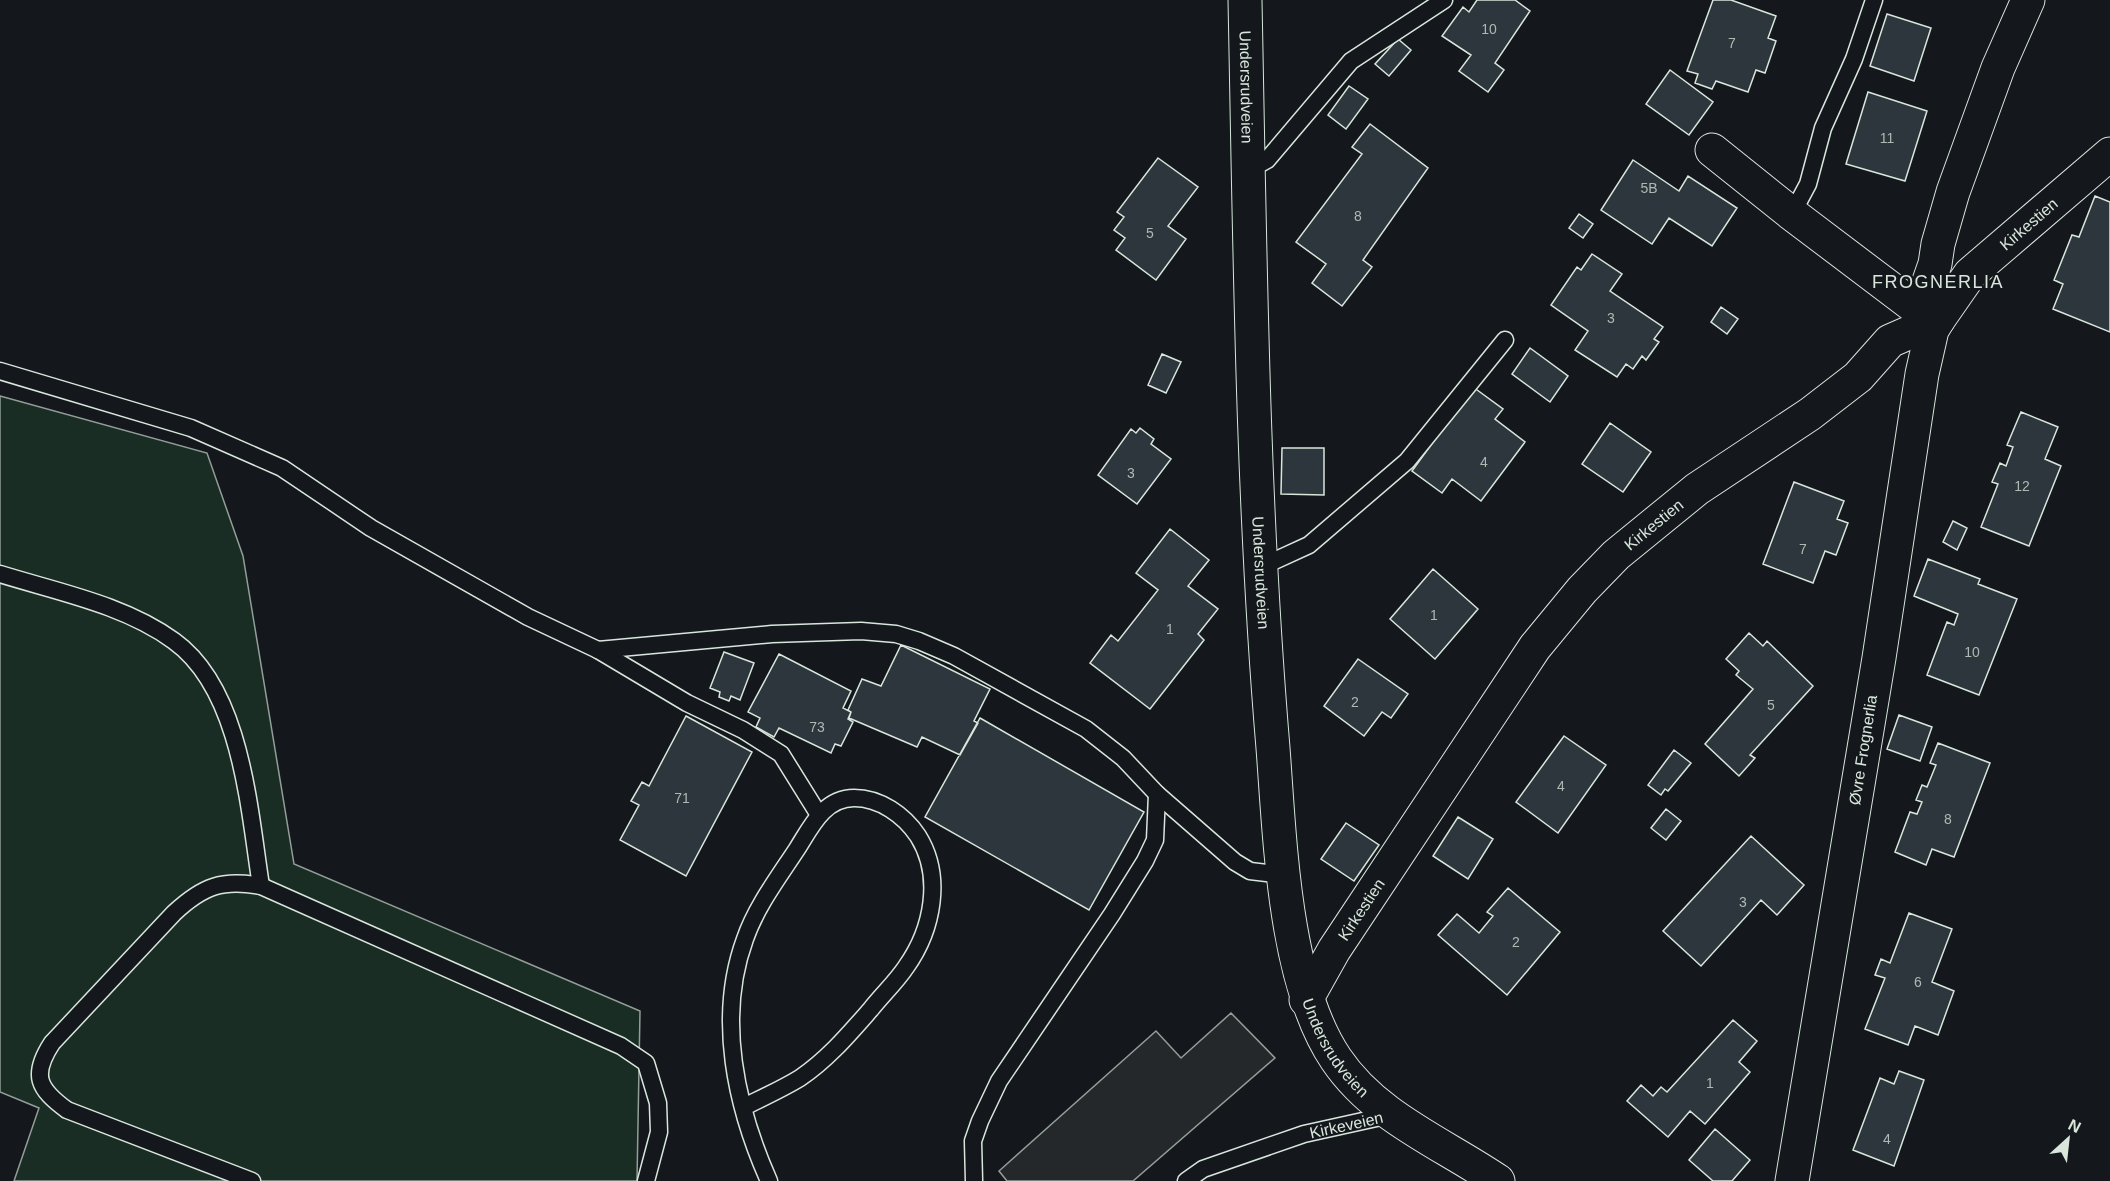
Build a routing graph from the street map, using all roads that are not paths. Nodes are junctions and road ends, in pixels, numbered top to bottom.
1 (1245, 0) edge
2 (1444, 0) edge
3 (1874, 0) edge
4 (2028, 0) edge
5 (1712, 150) dead end
6 (2110, 154) edge
7 (1249, 170) junction
8 (1792, 214) junction
9 (1929, 315) junction
10 (1505, 340) dead end
11 (0, 371) edge
12 (1261, 567) junction
13 (0, 574) edge
14 (598, 650) junction
15 (1157, 794) junction
16 (819, 815) junction
17 (1283, 875) junction
18 (261, 886) junction
19 (1306, 1000) junction
20 (744, 1107) junction
21 (1390, 1115) junction
22 (252, 1181) edge
23 (646, 1181) edge
24 (769, 1181) edge
25 (974, 1181) edge
26 (1186, 1181) edge
27 (1498, 1181) edge
28 (1792, 1181) edge

1 - 7 street, Undersrudveien
2 - 7 lane
3 - 8 lane
4 - 9 street
5 - 8 street
6 - 9 street, Kirkestien
7 - 12 street, Undersrudveien
8 - 9 street
9 - 19 street, Kirkestien
9 - 28 street, Øvre Frognerlia
10 - 12 lane
11 - 14 lane
12 - 17 street, Undersrudveien
13 - 18 lane
14 - 15 lane
14 - 16 lane
15 - 17 lane
15 - 25 lane
16 - 20 lane
16 - 20 lane
17 - 19 street, Undersrudveien
18 - 22 lane
18 - 23 lane
19 - 21 street, Undersrudveien
20 - 24 lane
21 - 26 lane, Kirkeveien
21 - 27 street, Kirkeveien

